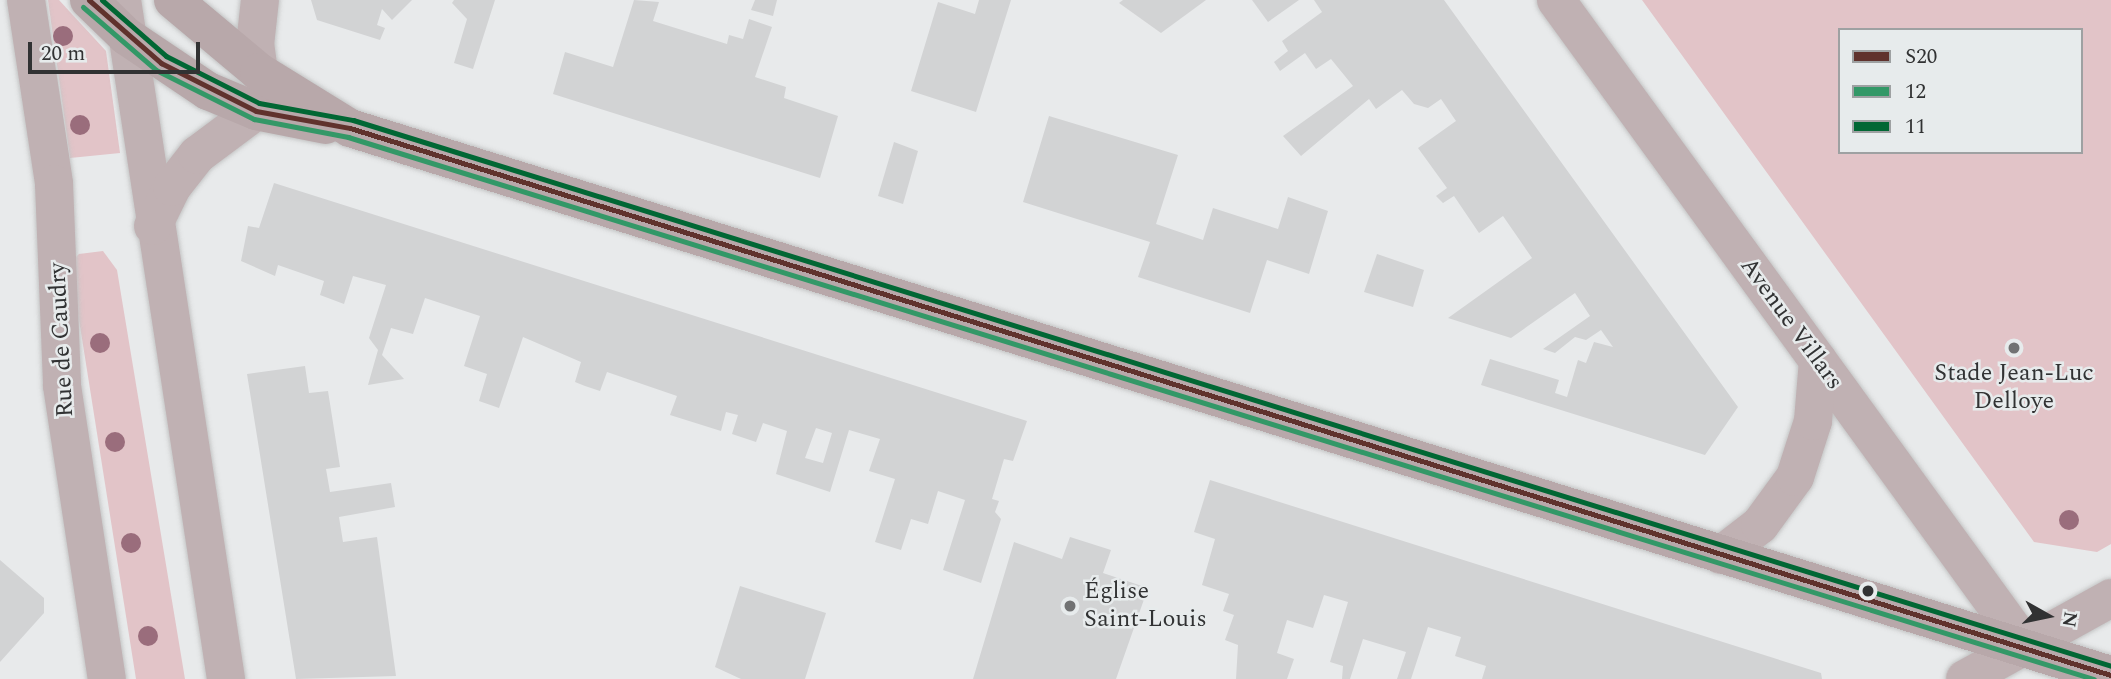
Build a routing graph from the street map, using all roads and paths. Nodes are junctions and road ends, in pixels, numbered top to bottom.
1 (26, 0) edge
2 (89, 0) edge
3 (173, 0) edge
4 (260, 0) edge
5 (1556, 0) edge
6 (124, 18) edge
7 (259, 72) junction
8 (256, 111) junction
9 (350, 128) junction
10 (153, 226) junction
11 (1818, 360) junction
12 (1721, 555) junction
13 (2111, 598) edge
14 (2026, 647) junction
15 (2111, 675) edge
16 (107, 679) edge
17 (226, 679) edge
18 (1965, 679) edge

1 - 16 street, Rue de Caudry
2 - 6 main road
3 - 7 main road
4 - 7 street
5 - 11 street, Avenue Villars
6 - 8 main road
6 - 10 street
7 - 9 main road
8 - 9 main road
8 - 10 street
9 - 12 main road
10 - 17 street
11 - 12 street
11 - 14 street, Avenue Villars
12 - 14 main road
13 - 14 street
14 - 15 main road
14 - 18 street

